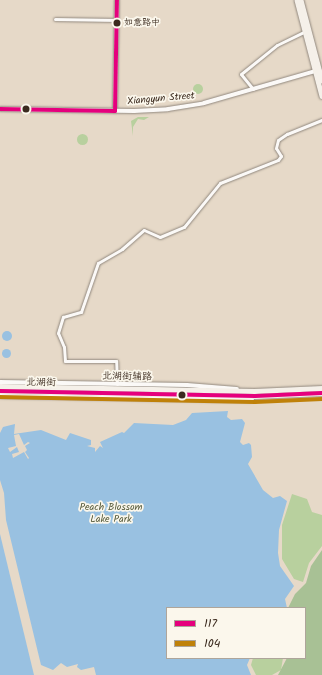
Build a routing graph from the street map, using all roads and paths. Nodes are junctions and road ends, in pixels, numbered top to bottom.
1 (117, 0) edge
2 (297, 0) edge
3 (301, 0) edge
4 (55, 19) dead end
5 (117, 20) junction
6 (304, 32) junction
7 (317, 71) junction
8 (322, 80) edge
9 (252, 89) junction
10 (322, 96) edge
11 (0, 109) edge
12 (115, 111) junction
13 (322, 120) edge
14 (0, 382) edge
15 (117, 384) junction
16 (0, 386) edge
17 (86, 386) junction
18 (133, 387) junction
19 (322, 388) edge
20 (0, 391) edge
21 (322, 393) edge
22 (0, 396) edge
23 (252, 400) dead end

1 - 5 street
2 - 6 main road
3 - 7 main road
4 - 5 street
5 - 12 street
6 - 7 main road
6 - 9 street
7 - 8 main road
7 - 9 street, Xiangyun Street
7 - 10 main road
9 - 12 street, Xiangyun Street
11 - 12 street, Xiangyun Street
13 - 15 street
14 - 17 street, 北湖街辅路
15 - 17 street, 北湖街辅路
15 - 18 street, 北湖街辅路
16 - 17 main road, 北湖街
17 - 18 main road, 北湖街
18 - 19 main road, 北湖街
20 - 21 main road, 北湖街
22 - 23 street, 北湖街辅路

